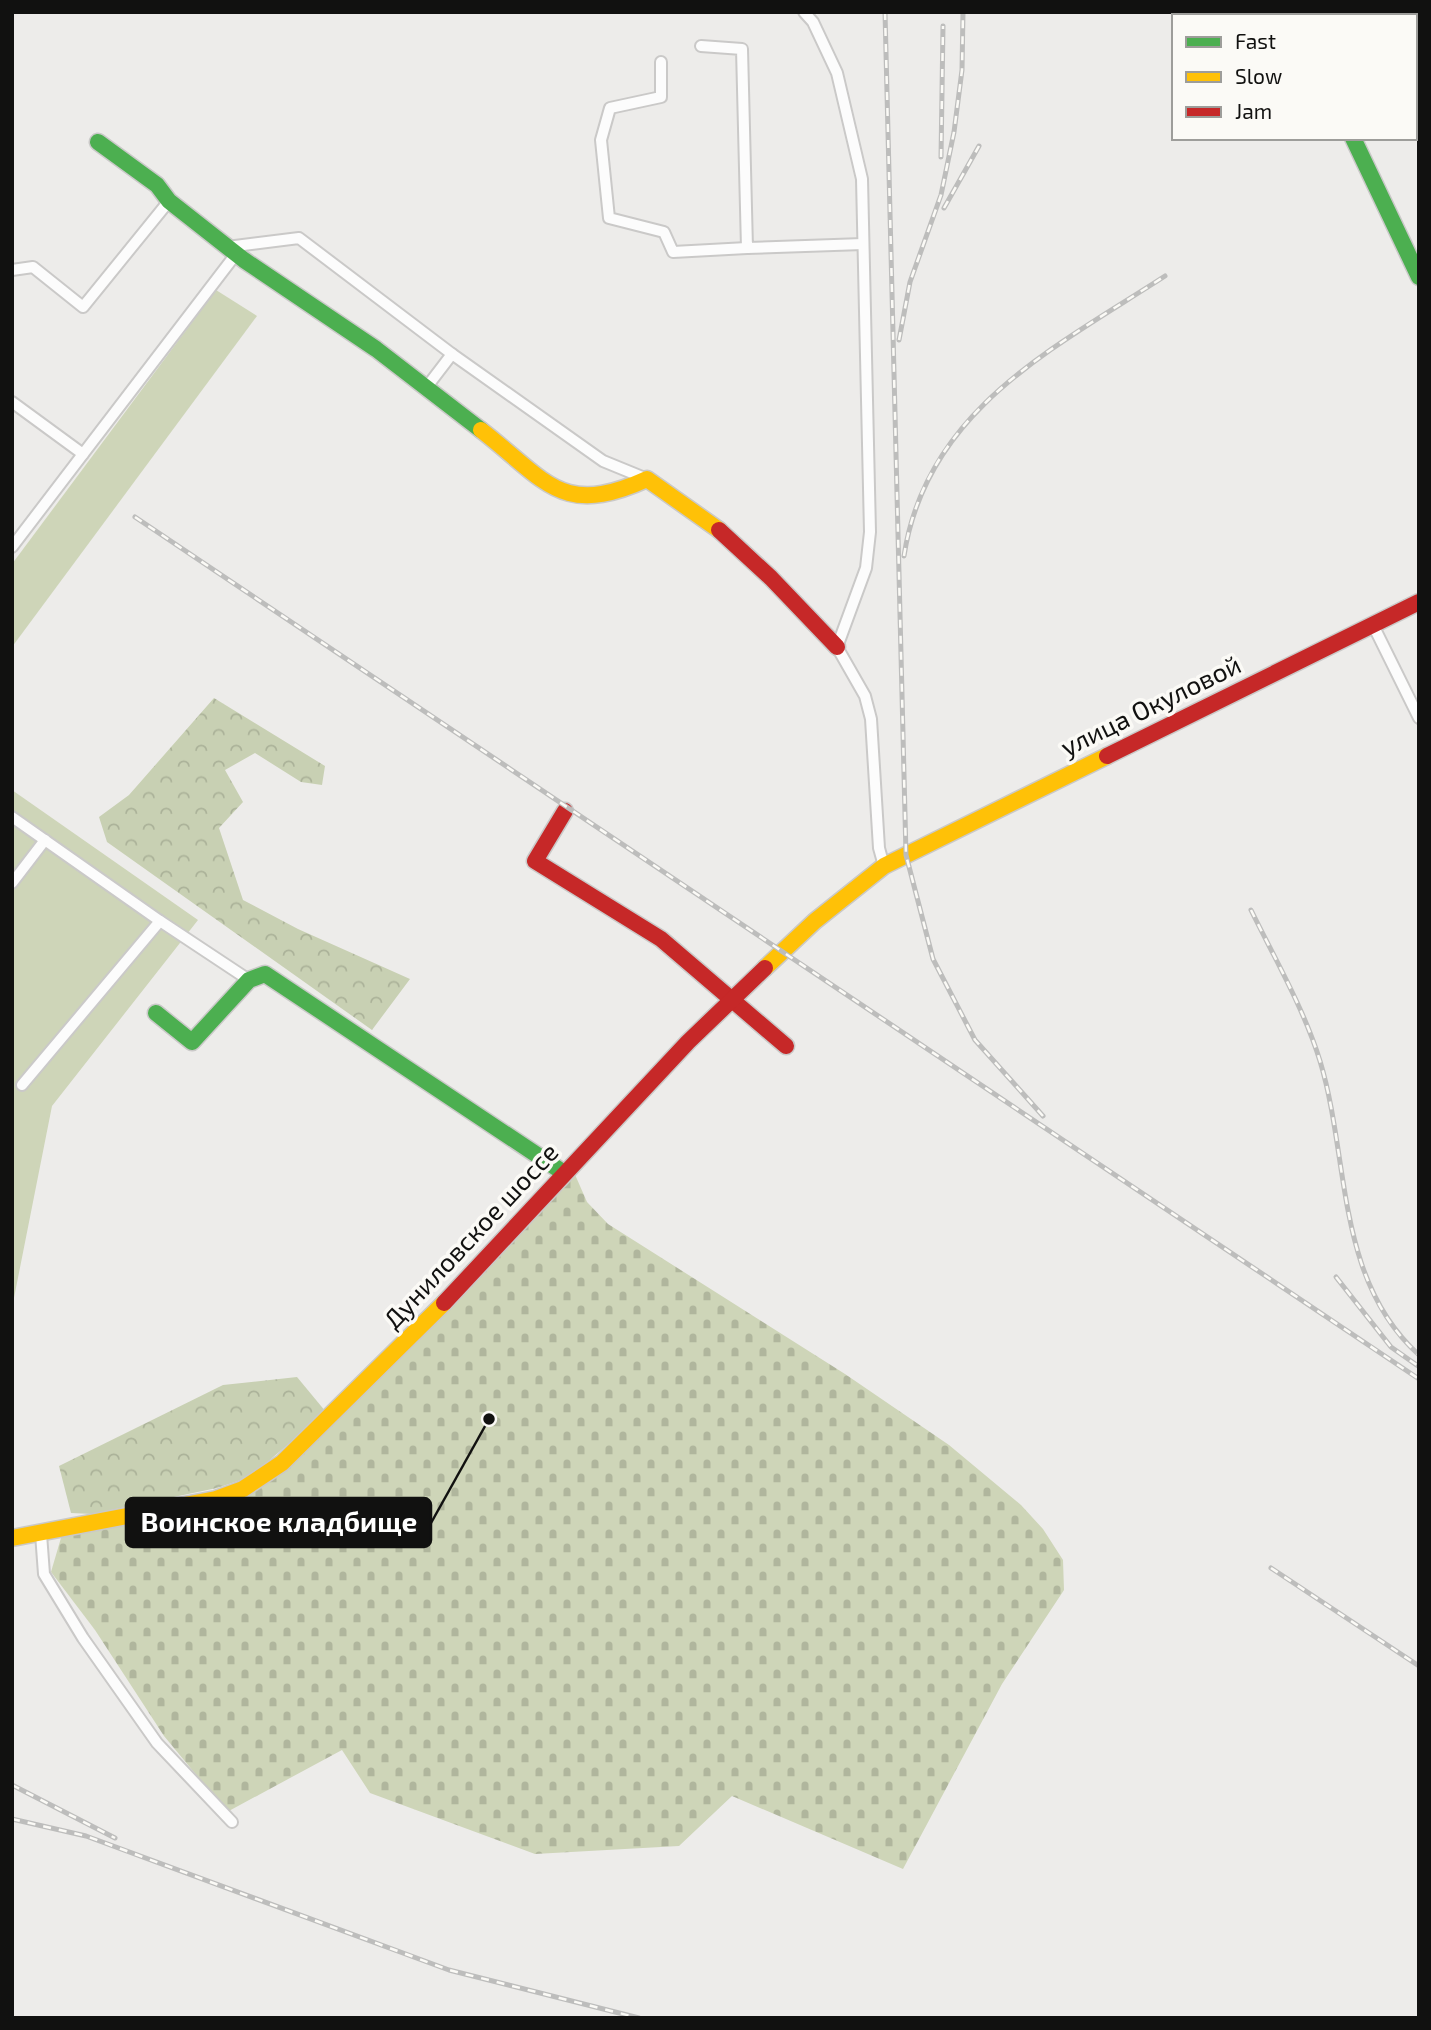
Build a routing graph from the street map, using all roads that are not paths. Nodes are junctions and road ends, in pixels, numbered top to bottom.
1 (804, 12) edge
2 (701, 46) dead end
3 (661, 62) dead end
4 (1354, 140) edge
5 (98, 142) dead end
6 (169, 201) junction
7 (863, 244) junction
8 (747, 248) junction
9 (232, 251) junction
10 (12, 270) edge
11 (1419, 277) edge
12 (452, 354) junction
13 (426, 388) junction
14 (12, 402) edge
15 (83, 454) junction
16 (647, 479) junction
17 (12, 547) edge
18 (1419, 602) edge
19 (1373, 625) junction
20 (837, 648) junction
21 (1419, 718) edge
22 (565, 811) dead end
23 (12, 817) edge
24 (45, 840) junction
25 (906, 855) joint
26 (884, 866) junction
27 (12, 883) edge
28 (160, 921) junction
29 (249, 980) junction
30 (730, 1001) junction
31 (156, 1013) dead end
32 (786, 1046) dead end
33 (22, 1085) dead end
34 (564, 1173) junction
35 (41, 1534) junction
36 (12, 1538) edge
37 (232, 1822) dead end

1 - 7 street
2 - 8 street
3 - 8 street
4 - 11 street
5 - 6 street
6 - 9 street
6 - 10 street
7 - 8 street
7 - 20 street
9 - 12 street
9 - 13 street
9 - 15 street
12 - 13 street
12 - 16 street
13 - 16 street
14 - 15 street
15 - 17 street
16 - 20 street
18 - 19 street, улица Окуловой
19 - 21 street
19 - 25 street, улица Окуловой
20 - 26 street
22 - 30 street
23 - 24 street
24 - 27 street
24 - 28 street
25 - 26 street, Дуниловское шоссе
26 - 30 street, Дуниловское шоссе
28 - 29 street
28 - 33 street
29 - 31 street
29 - 34 street
30 - 32 street
30 - 34 street, Дуниловское шоссе
34 - 35 street, Дуниловское шоссе
35 - 36 street, Дуниловское шоссе
35 - 37 street

